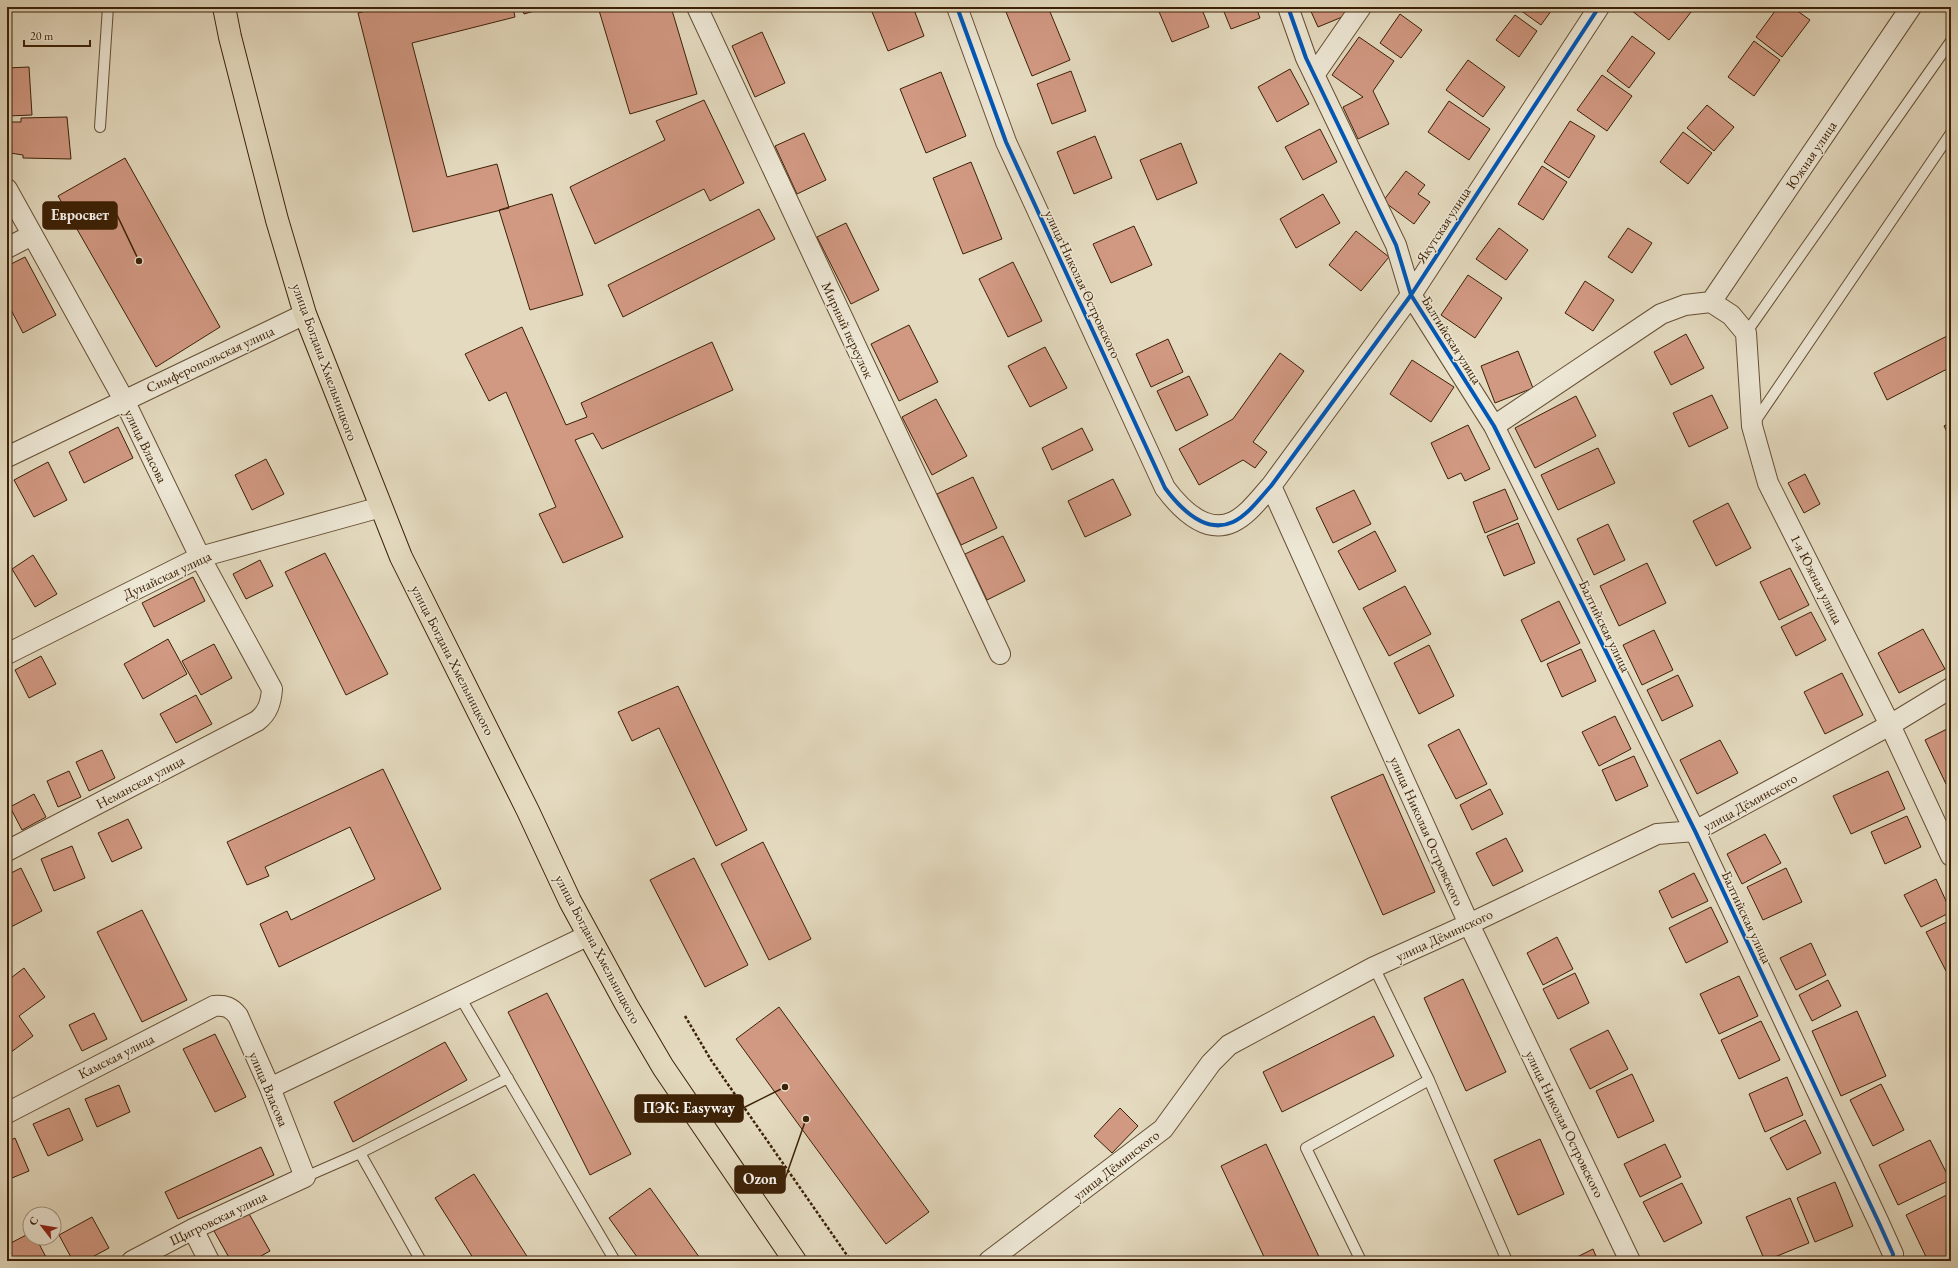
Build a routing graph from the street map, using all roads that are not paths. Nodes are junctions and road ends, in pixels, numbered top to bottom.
1 (108, 7) edge
2 (224, 7) edge
3 (697, 7) edge
4 (957, 7) edge
5 (1288, 7) edge
6 (1361, 7) edge
7 (1600, 7) edge
8 (1911, 7) edge
9 (1951, 41) edge
10 (1314, 74) junction
11 (100, 127) dead end
12 (1951, 133) edge
13 (7, 189) edge
14 (32, 235) junction
15 (7, 248) edge
16 (1411, 295) junction
17 (1711, 302) junction
18 (305, 314) junction
19 (1746, 332) junction
20 (124, 400) junction
21 (1494, 426) junction
22 (1752, 426) junction
23 (7, 457) edge
24 (1270, 486) junction
25 (381, 507) junction
26 (1235, 522) joint
27 (200, 557) junction
28 (7, 654) edge
29 (1000, 654) dead end
30 (1951, 688) edge
31 (269, 707) joint
32 (1890, 725) junction
33 (1695, 832) junction
34 (7, 851) edge
35 (1951, 856) edge
36 (1469, 924) junction
37 (589, 935) junction
38 (1374, 967) junction
39 (460, 997) junction
40 (227, 1006) joint
41 (508, 1078) junction
42 (1429, 1080) junction
43 (270, 1088) junction
44 (7, 1113) edge
45 (360, 1153) junction
46 (305, 1177) junction
47 (193, 1229) junction
48 (132, 1261) edge
49 (209, 1261) edge
50 (421, 1261) edge
51 (615, 1261) edge
52 (795, 1261) edge
53 (989, 1261) edge
54 (1361, 1261) edge
55 (1507, 1261) edge
56 (1630, 1261) edge
57 (1893, 1261) edge

1 - 11 lane
2 - 18 main road, улица Богдана Хмельницкого
3 - 29 street, Мирный переулок
4 - 26 street, улица Николая Островского
5 - 10 street, Балтийская улица
6 - 10 street
7 - 16 street, Якутская улица
8 - 17 street, Южная улица
9 - 19 lane
10 - 16 street, Балтийская улица
12 - 22 lane
13 - 14 street, улица Власова
14 - 15 street
14 - 20 street, улица Власова
16 - 21 street, Балтийская улица
16 - 24 street, Якутская улица
17 - 19 street
17 - 21 street
18 - 20 street, Симферопольская улица
18 - 25 main road, улица Богдана Хмельницкого
19 - 22 street, 1-я Южная улица
20 - 23 street, Симферопольская улица
20 - 27 street, улица Власова
21 - 33 street, Балтийская улица
22 - 32 street, 1-я Южная улица
24 - 26 street, Якутская улица
24 - 36 street, улица Николая Островского
25 - 27 street, Дунайская улица
25 - 37 main road, улица Богдана Хмельницкого
27 - 28 street, Дунайская улица
27 - 31 street, улица Власова
30 - 32 street, улица Дёминского
31 - 34 street, Неманская улица
32 - 33 street, улица Дёминского
32 - 35 street, 1-я Южная улица
33 - 36 street, улица Дёминского
33 - 57 street, Балтийская улица
36 - 38 street, улица Дёминского
36 - 56 street, улица Николая Островского
37 - 39 street
37 - 52 main road, улица Богдана Хмельницкого
38 - 42 lane
38 - 53 street, улица Дёминского
39 - 41 lane
39 - 43 street
40 - 43 street, улица Власова
40 - 44 street, Камская улица
41 - 45 lane
41 - 51 lane
42 - 54 lane
42 - 55 lane
43 - 46 street, улица Власова
45 - 46 lane
45 - 50 lane
46 - 47 street, Щигровская улица
47 - 48 street, Щигровская улица
47 - 49 street

